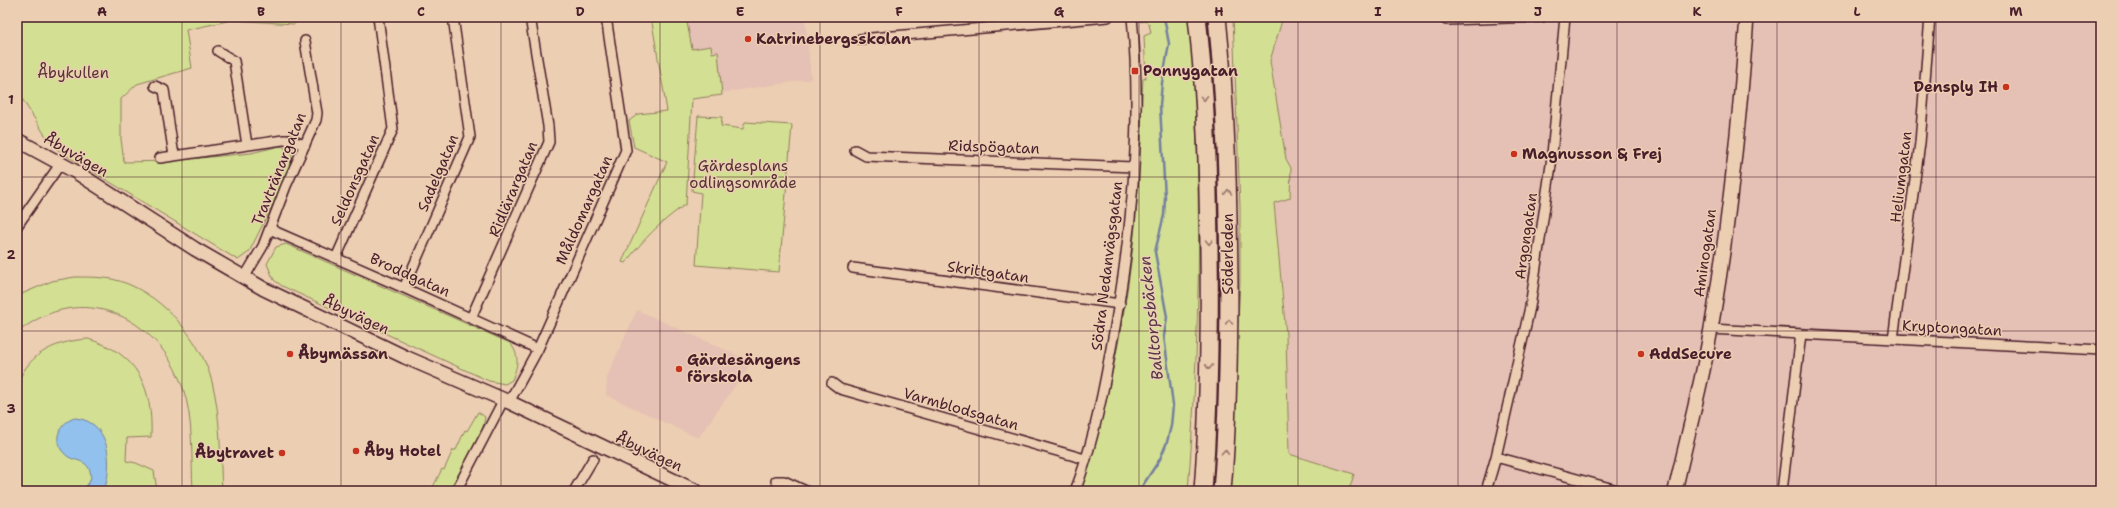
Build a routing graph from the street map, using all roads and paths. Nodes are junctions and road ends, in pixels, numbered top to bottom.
1 (378, 17) edge
2 (453, 17) edge
3 (530, 17) edge
4 (606, 17) edge
5 (1108, 17) edge
6 (1132, 17) edge
7 (1198, 17) edge
8 (1217, 17) edge
9 (1224, 17) edge
10 (1542, 17) edge
11 (1565, 17) edge
12 (1747, 17) edge
13 (1930, 17) edge
14 (1446, 20) dead end
15 (860, 39) dead end
16 (305, 41) dead end
17 (218, 51) dead end
18 (1221, 62) junction
19 (155, 86) dead end
20 (17, 140) edge
21 (247, 145) junction
22 (305, 145) junction
23 (855, 150) dead end
24 (174, 156) junction
25 (160, 158) dead end
26 (61, 163) junction
27 (1133, 168) junction
28 (17, 226) edge
29 (271, 228) junction
30 (336, 258) junction
31 (852, 268) dead end
32 (244, 278) junction
33 (404, 288) junction
34 (1120, 304) junction
35 (471, 318) junction
36 (1710, 329) junction
37 (1801, 334) junction
38 (1894, 339) junction
39 (538, 350) junction
40 (2101, 350) edge
41 (832, 383) dead end
42 (506, 400) junction
43 (1496, 457) junction
44 (594, 459) dead end
45 (1085, 459) junction
46 (776, 481) dead end
47 (456, 491) edge
48 (574, 491) edge
49 (696, 491) edge
50 (806, 491) edge
51 (1075, 491) edge
52 (1203, 491) edge
53 (1222, 491) edge
54 (1486, 491) edge
55 (1621, 491) edge
56 (1674, 491) edge
57 (1782, 491) edge

1 - 30 street, Seldonsgatan
2 - 33 street, Sadelgatan
3 - 35 street, Ridlärargatan
4 - 39 street, Måldomargatan
5 - 15 street
6 - 27 street, Södra Nedanvägsgatan
7 -> 52 highway, Söderleden
8 - 18 highway, Söderleden
9 - 18 highway
10 - 14 street
11 - 43 street, Argongatan
12 - 36 street, Aminogatan
13 - 38 street, Heliumgatan
16 - 22 street, Travtränargatan
17 - 21 street
53 -> 18 highway, Söderleden
19 - 24 street
20 - 26 street, Åbyvägen
21 - 22 street
21 - 24 street
22 - 29 street, Travtränargatan
23 - 27 street, Ridspögatan
24 - 25 street
26 - 28 street
26 - 32 street, Åbyvägen
27 - 34 street, Södra Nedanvägsgatan
29 - 30 street, Broddgatan
29 - 32 street, Travtränargatan
30 - 33 street, Broddgatan
31 - 34 street, Skrittgatan
32 - 42 street, Åbyvägen
33 - 35 street, Broddgatan
34 - 45 street, Södra Nedanvägsgatan
35 - 39 street, Broddgatan
36 - 37 street, Kryptongatan
36 - 56 street, Aminogatan
37 - 38 street, Kryptongatan
37 - 57 street
38 - 40 street, Kryptongatan
39 - 42 street, Måldomargatan
41 - 45 street, Varmblodsgatan
42 - 47 street, Måldomargatan
42 - 49 street, Åbyvägen
43 - 54 street, Argongatan
43 - 55 street
44 - 48 street
45 - 51 street, Södra Nedanvägsgatan
46 - 50 street

